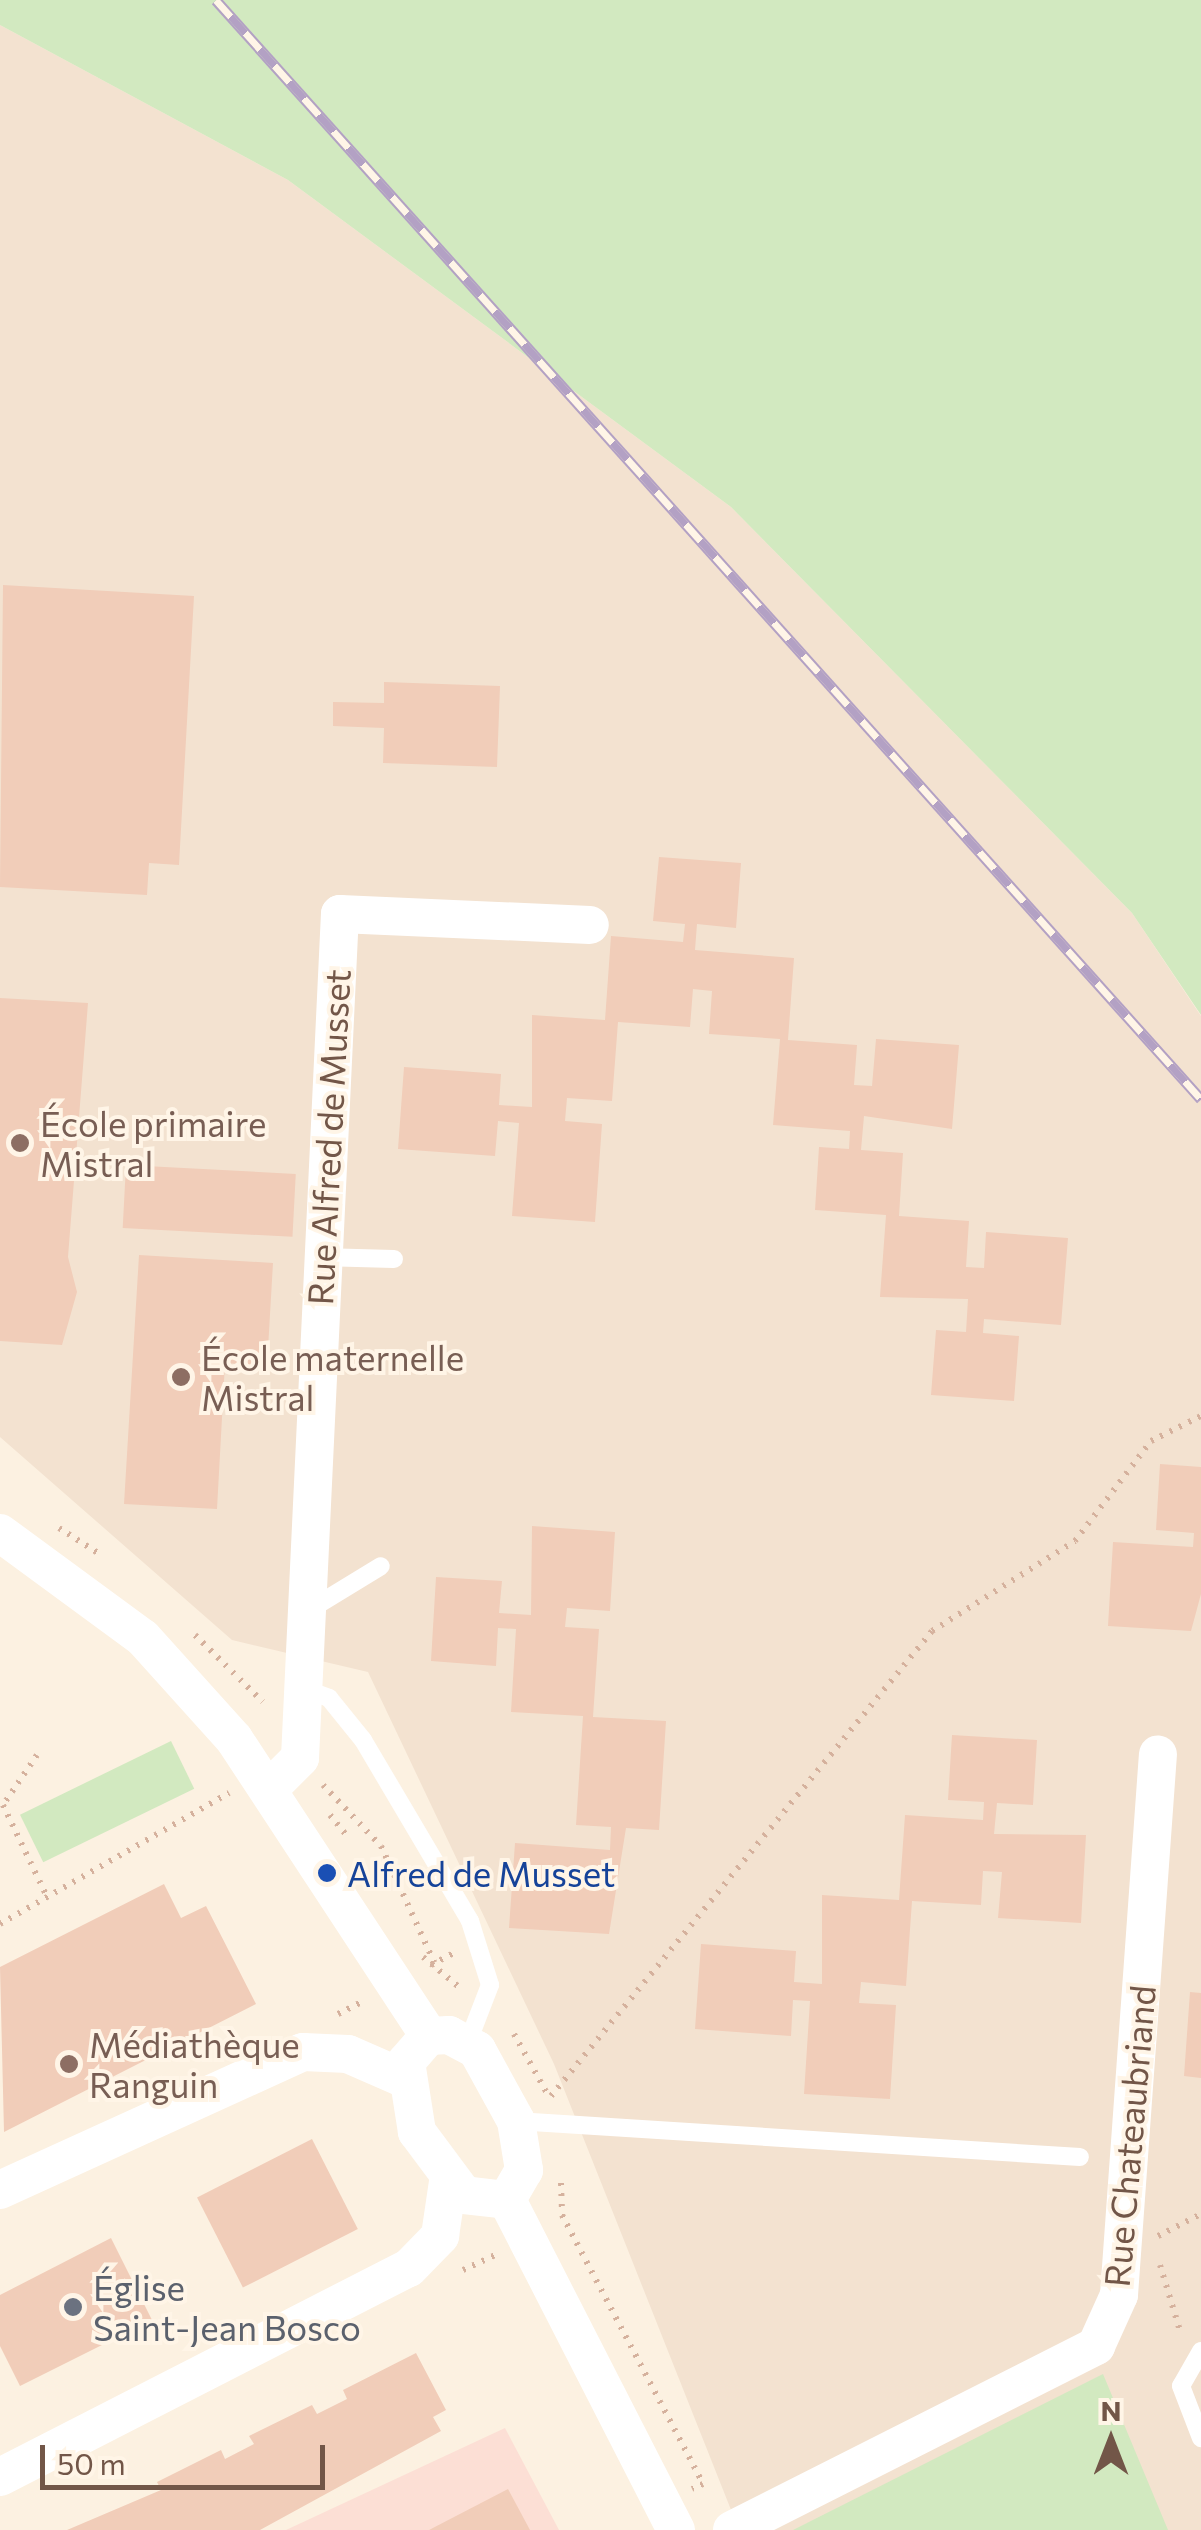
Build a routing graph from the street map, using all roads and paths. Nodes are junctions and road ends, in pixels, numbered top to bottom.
1 (590, 925) dead end
2 (320, 1256) junction
3 (394, 1258) dead end
4 (1201, 1416) edge
5 (0, 1533) edge
6 (380, 1566) dead end
7 (308, 1610) junction
8 (302, 1688) junction
9 (1158, 1754) dead end
10 (36, 1755) dead end
11 (315, 1777) dead end
12 (256, 1786) junction
13 (48, 1899) junction
14 (0, 1924) edge
15 (478, 1940) junction
16 (434, 1963) junction
17 (415, 1974) dead end
18 (380, 1992) dead end
19 (334, 2016) dead end
20 (502, 2024) dead end
21 (428, 2036) junction
22 (468, 2042) junction
23 (403, 2078) junction
24 (550, 2097) junction
25 (516, 2121) junction
26 (555, 2124) junction
27 (1080, 2157) dead end
28 (448, 2182) junction
29 (0, 2190) edge
30 (507, 2200) junction
31 (1201, 2214) edge
32 (506, 2244) dead end
33 (463, 2270) dead end
34 (1195, 2355) edge
35 (1201, 2438) edge
36 (684, 2450) dead end
37 (0, 2477) edge
38 (676, 2530) edge
39 (732, 2530) edge

1 - 2 street, Rue Alfred de Musset
2 - 3 lane
2 - 7 street, Rue Alfred de Musset
4 - 24 path
5 - 12 street
6 - 7 lane
7 - 8 street, Rue Alfred de Musset
8 - 12 street, Rue Alfred de Musset
8 - 15 lane
9 - 39 street, Rue Chateaubriand
10 - 13 path
11 - 16 path
12 - 13 path
12 - 21 street
13 - 14 path
15 - 16 path
15 - 22 lane
16 - 17 path
18 - 19 path
20 - 24 path
21 - 22 street
21 - 23 street
22 - 25 street
23 - 28 street
23 - 29 street
24 - 26 path
25 - 26 lane
25 - 30 street
26 - 27 lane
26 - 36 path
28 - 30 street
28 - 37 street
30 - 38 street
31 - 34 path
32 - 33 path
34 - 35 lane

